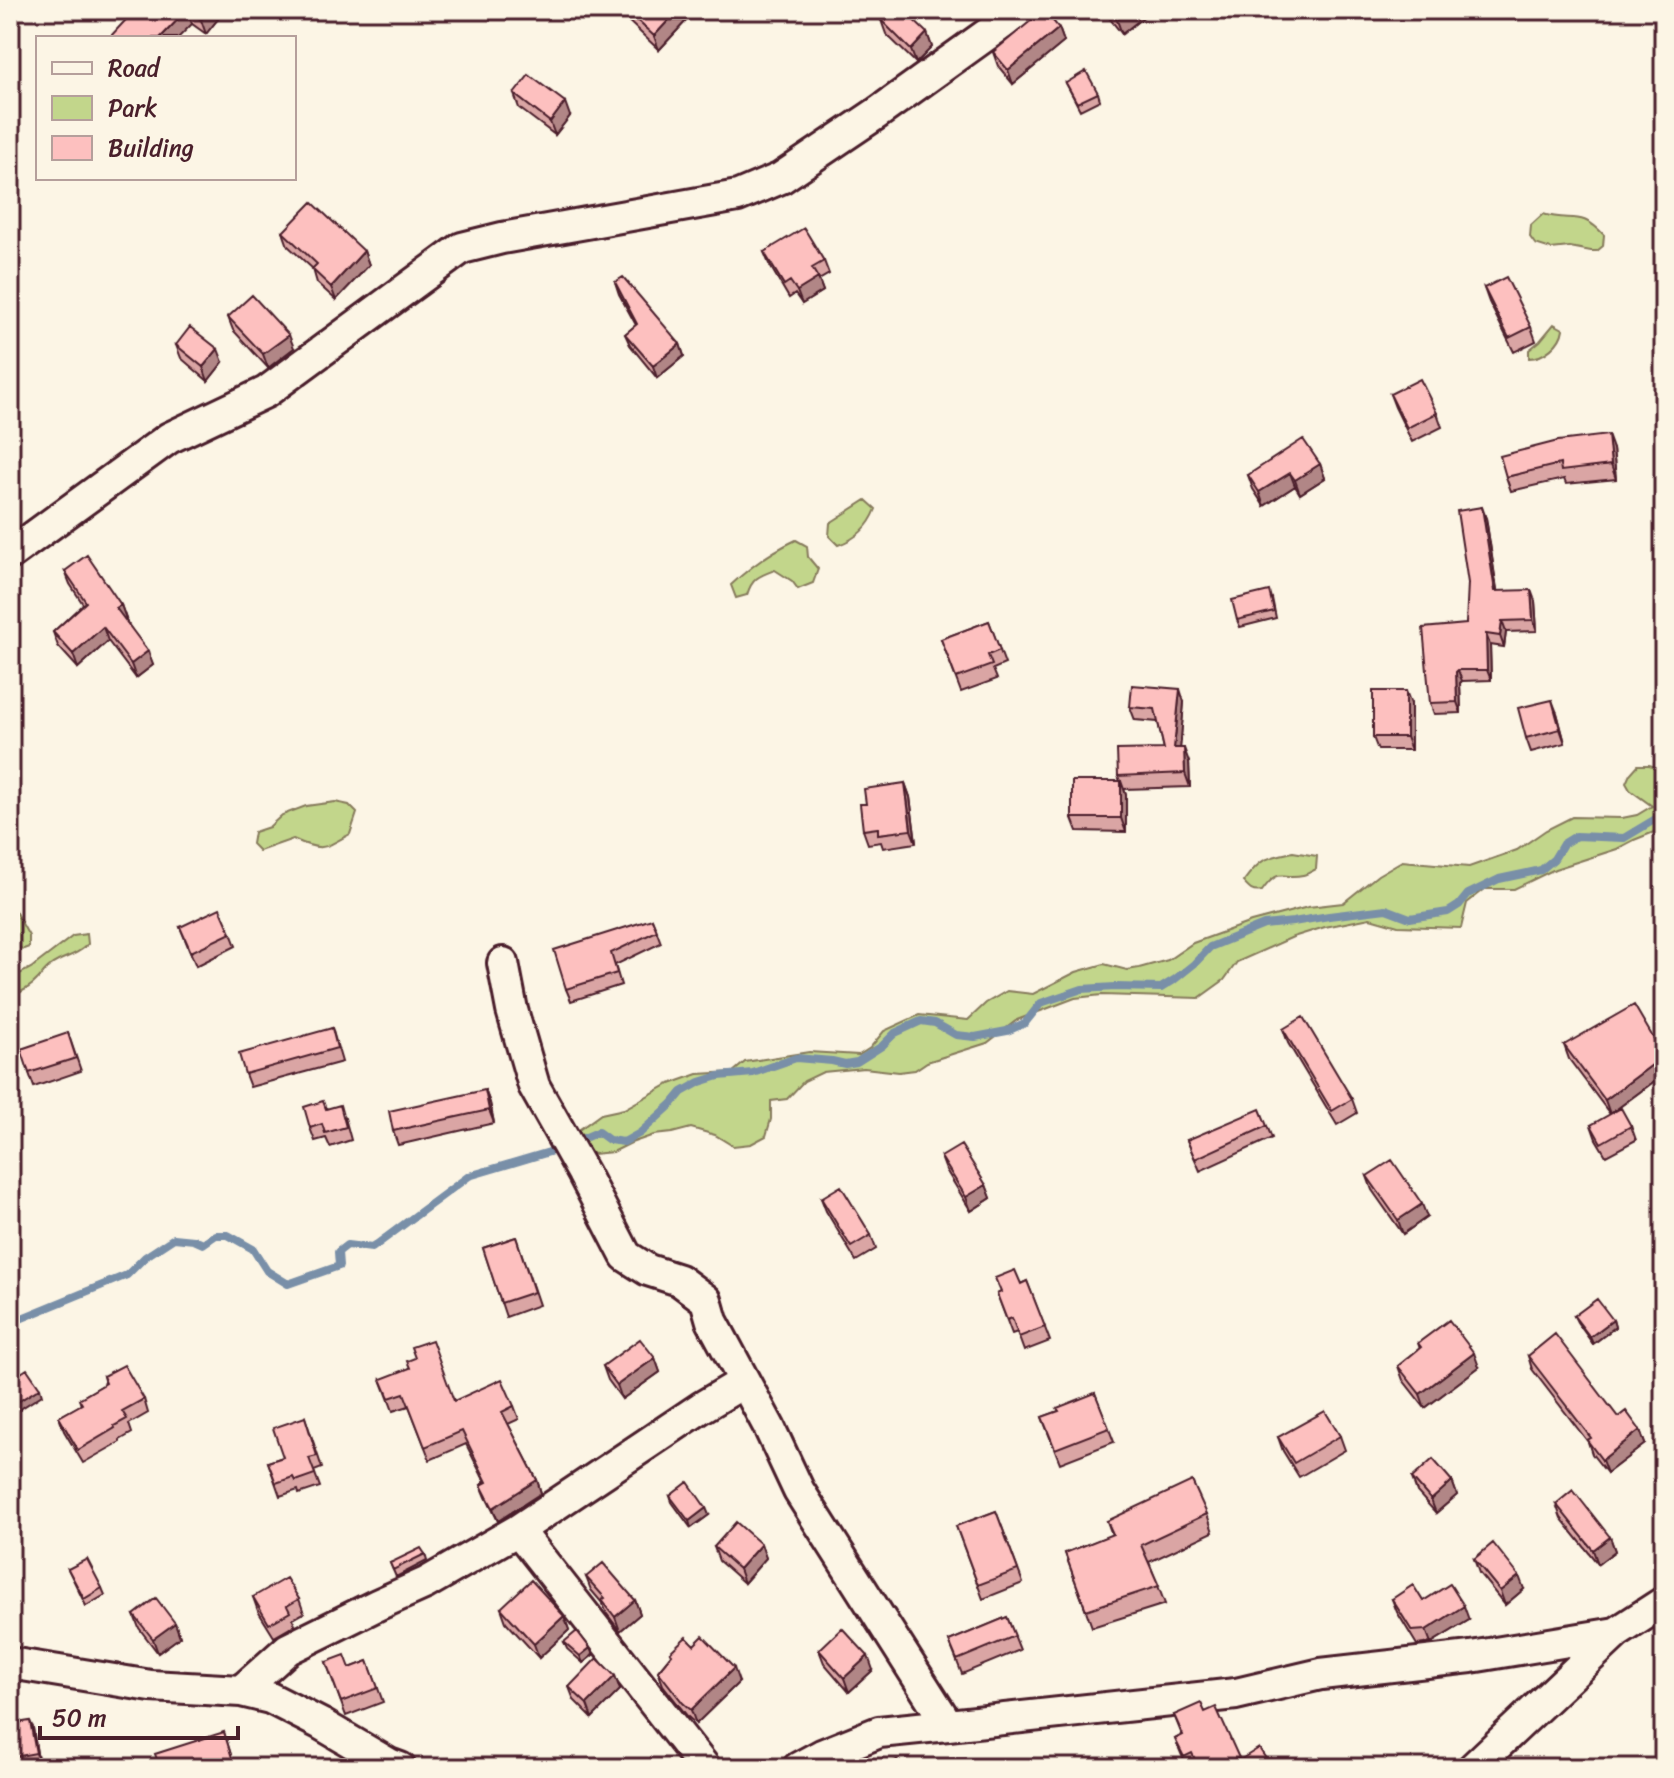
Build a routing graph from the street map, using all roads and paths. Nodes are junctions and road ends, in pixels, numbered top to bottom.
1 (1021, 10) edge
2 (10, 554) edge
3 (503, 963) dead end
4 (744, 1382) junction
5 (518, 1530) junction
6 (1664, 1602) edge
7 (1616, 1633) junction
8 (10, 1663) edge
9 (241, 1691) junction
10 (948, 1725) junction
11 (400, 1768) edge
12 (705, 1768) edge
13 (798, 1768) edge
14 (1473, 1768) edge

1 - 2 street
3 - 4 street
4 - 5 street
4 - 10 street
5 - 9 street
5 - 12 street
6 - 7 street
7 - 10 street
7 - 14 street
8 - 9 street
9 - 11 street
10 - 13 street

